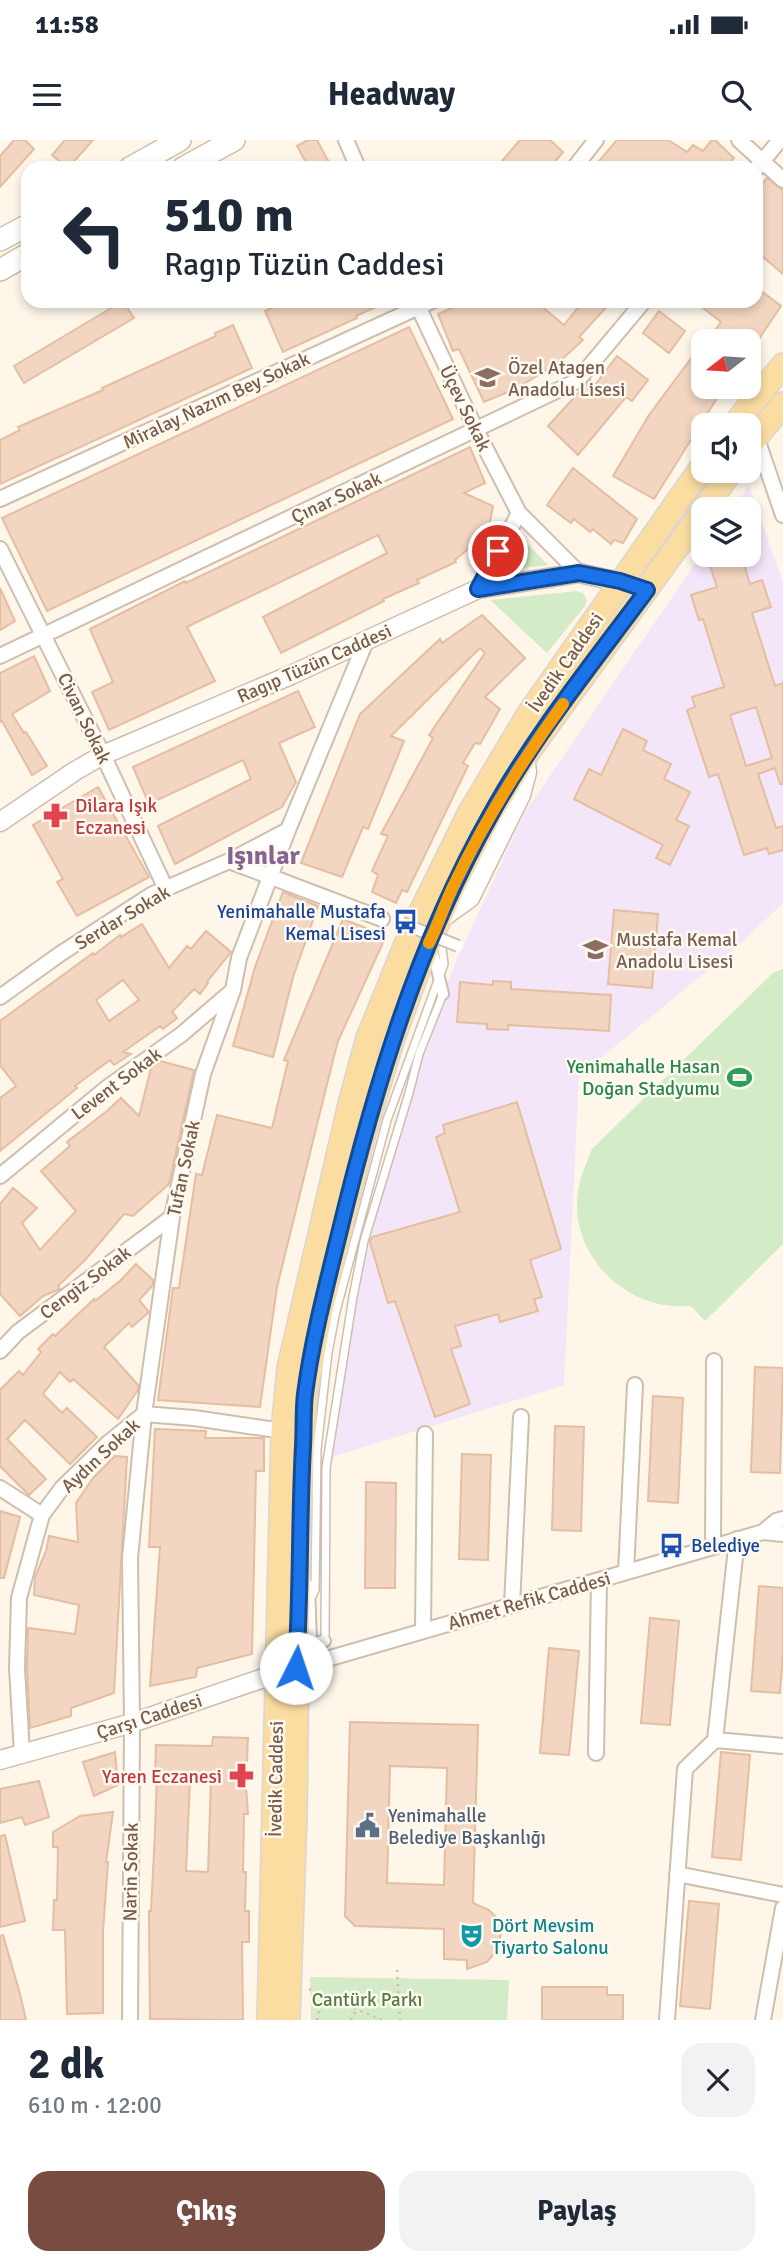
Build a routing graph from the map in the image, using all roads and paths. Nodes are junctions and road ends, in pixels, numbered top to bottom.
1 (180, 140) edge
2 (234, 140) edge
3 (346, 140) edge
4 (596, 140) edge
5 (739, 140) edge
6 (780, 140) edge
7 (142, 161) edge
8 (196, 161) edge
9 (355, 161) edge
10 (580, 161) edge
11 (756, 161) edge
12 (762, 161) edge
13 (763, 168) edge
14 (783, 180) edge
15 (21, 229) edge
16 (0, 240) edge
17 (21, 258) edge
18 (0, 270) edge
19 (408, 308) edge
20 (419, 308) edge
21 (638, 308) edge
22 (783, 365) edge
23 (783, 404) edge
24 (744, 413) edge
25 (476, 430) junction
26 (761, 431) edge
27 (761, 461) edge
28 (691, 482) edge
29 (0, 499) edge
30 (519, 513) junction
31 (783, 515) edge
32 (691, 528) edge
33 (0, 549) edge
34 (579, 573) junction
35 (620, 581) junction
36 (478, 589) junction
37 (647, 590) junction
38 (43, 636) junction
39 (366, 641) junction
40 (0, 656) edge
41 (103, 755) junction
42 (0, 822) edge
43 (288, 830) junction
44 (229, 861) junction
45 (270, 876) junction
46 (166, 889) junction
47 (382, 919) dead end
48 (438, 921) junction
49 (402, 922) dead end
50 (458, 946) dead end
51 (440, 980) junction
52 (233, 990) junction
53 (443, 994) joint
54 (0, 997) edge
55 (0, 1176) edge
56 (172, 1217) junction
57 (0, 1351) edge
58 (714, 1361) dead end
59 (635, 1385) dead end
60 (144, 1414) junction
61 (522, 1417) dead end
62 (283, 1431) junction
63 (425, 1434) dead end
64 (0, 1488) edge
65 (42, 1515) junction
66 (783, 1519) edge
67 (763, 1532) junction
68 (782, 1535) edge
69 (737, 1539) junction
70 (713, 1547) junction
71 (626, 1572) junction
72 (599, 1581) junction
73 (512, 1605) junction
74 (304, 1610) junction
75 (423, 1630) junction
76 (325, 1641) joint
77 (286, 1670) junction
78 (132, 1723) junction
79 (715, 1740) junction
80 (783, 1746) edge
81 (596, 1752) dead end
82 (22, 1754) junction
83 (0, 1760) edge
84 (677, 1874) junction
85 (783, 1895) edge
86 (783, 1908) edge
87 (397, 1969) dead end
88 (290, 1981) junction
89 (323, 1995) junction
90 (356, 2009) junction
91 (130, 2020) edge
92 (269, 2020) edge
93 (288, 2020) edge
94 (317, 2020) edge
95 (351, 2020) edge
96 (382, 2020) edge
97 (400, 2020) edge
98 (667, 2020) edge
99 (763, 2020) edge

1 - 7 main road
2 - 8 main road
3 - 9 street
4 - 10 street
5 - 11 street
6 - 12 street
13 - 14 street
15 - 16 main road
17 - 18 main road
19 - 29 street, Miralay Nazım Bey Sokak
20 - 25 street, Üçev Sokak
21 - 25 street, Çınar Sokak
22 - 24 main road
23 - 26 main road
25 - 30 street, Üçev Sokak
25 - 38 street, Çınar Sokak
27 - 31 street
28 - 35 main road, İvedik Caddesi
30 - 34 street, Üçev Sokak
30 - 36 street
32 - 37 main road, İvedik Caddesi
33 - 38 street, Civan Sokak
34 - 35 street, Ragıp Tüzün Caddesi
34 - 36 street, Ragıp Tüzün Caddesi
35 - 37 street, Ragıp Tüzün Caddesi
35 - 62 main road, İvedik Caddesi
36 - 39 street, Ragıp Tüzün Caddesi
37 - 48 main road, İvedik Caddesi
38 - 40 street, Çınar Sokak
38 - 41 street, Civan Sokak
39 - 41 street, Ragıp Tüzün Caddesi
39 - 43 street, Tufan Sokak
41 - 42 street, Ragıp Tüzün Caddesi
41 - 46 street, Civan Sokak
43 - 44 street, Serdar Sokak
43 - 45 street, Tufan Sokak
44 - 45 street
44 - 46 street, Serdar Sokak
45 - 47 street
45 - 52 street, Tufan Sokak
46 - 54 street, Serdar Sokak
48 - 51 lane
48 - 74 main road, İvedik Caddesi
49 - 50 street, bridge
51 - 53 street
51 - 74 lane
51 - 74 street
52 - 55 street, Levent Sokak
52 - 56 street, Tufan Sokak
53 - 76 lane
56 - 57 street, Cengiz Sokak
56 - 60 street, Tufan Sokak
58 - 70 street
59 - 71 street
60 - 62 street, Aydın Sokak
60 - 65 street, Aydın Sokak
60 - 78 street, Tufan Sokak
61 - 73 street
62 - 77 main road, İvedik Caddesi
63 - 75 street
64 - 65 street
65 - 82 street, Aydın Sokak
66 - 67 street, Ahmet Refik Caddesi
67 - 68 street, Ahmet Refik Caddesi
67 - 69 street, Ahmet Refik Caddesi
69 - 70 street, Ahmet Refik Caddesi
69 - 79 street
70 - 71 street, Ahmet Refik Caddesi
71 - 72 street, Ahmet Refik Caddesi
72 - 73 street, Ahmet Refik Caddesi
72 - 81 street
73 - 75 street, Ahmet Refik Caddesi
74 - 76 street
74 - 77 main road, İvedik Caddesi
75 - 77 street, Ahmet Refik Caddesi
77 - 78 street, Çarşı Caddesi
77 - 88 main road, İvedik Caddesi
77 - 92 main road, İvedik Caddesi
78 - 82 street, Çarşı Caddesi
78 - 91 street, Narin Sokak
79 - 80 street
79 - 84 street
82 - 83 street, Çarşı Caddesi
84 - 85 street
84 - 98 street
86 - 99 street
87 - 97 path
88 - 89 path
88 - 93 main road, İvedik Caddesi
89 - 90 path
89 - 94 path
90 - 95 path
90 - 96 path

